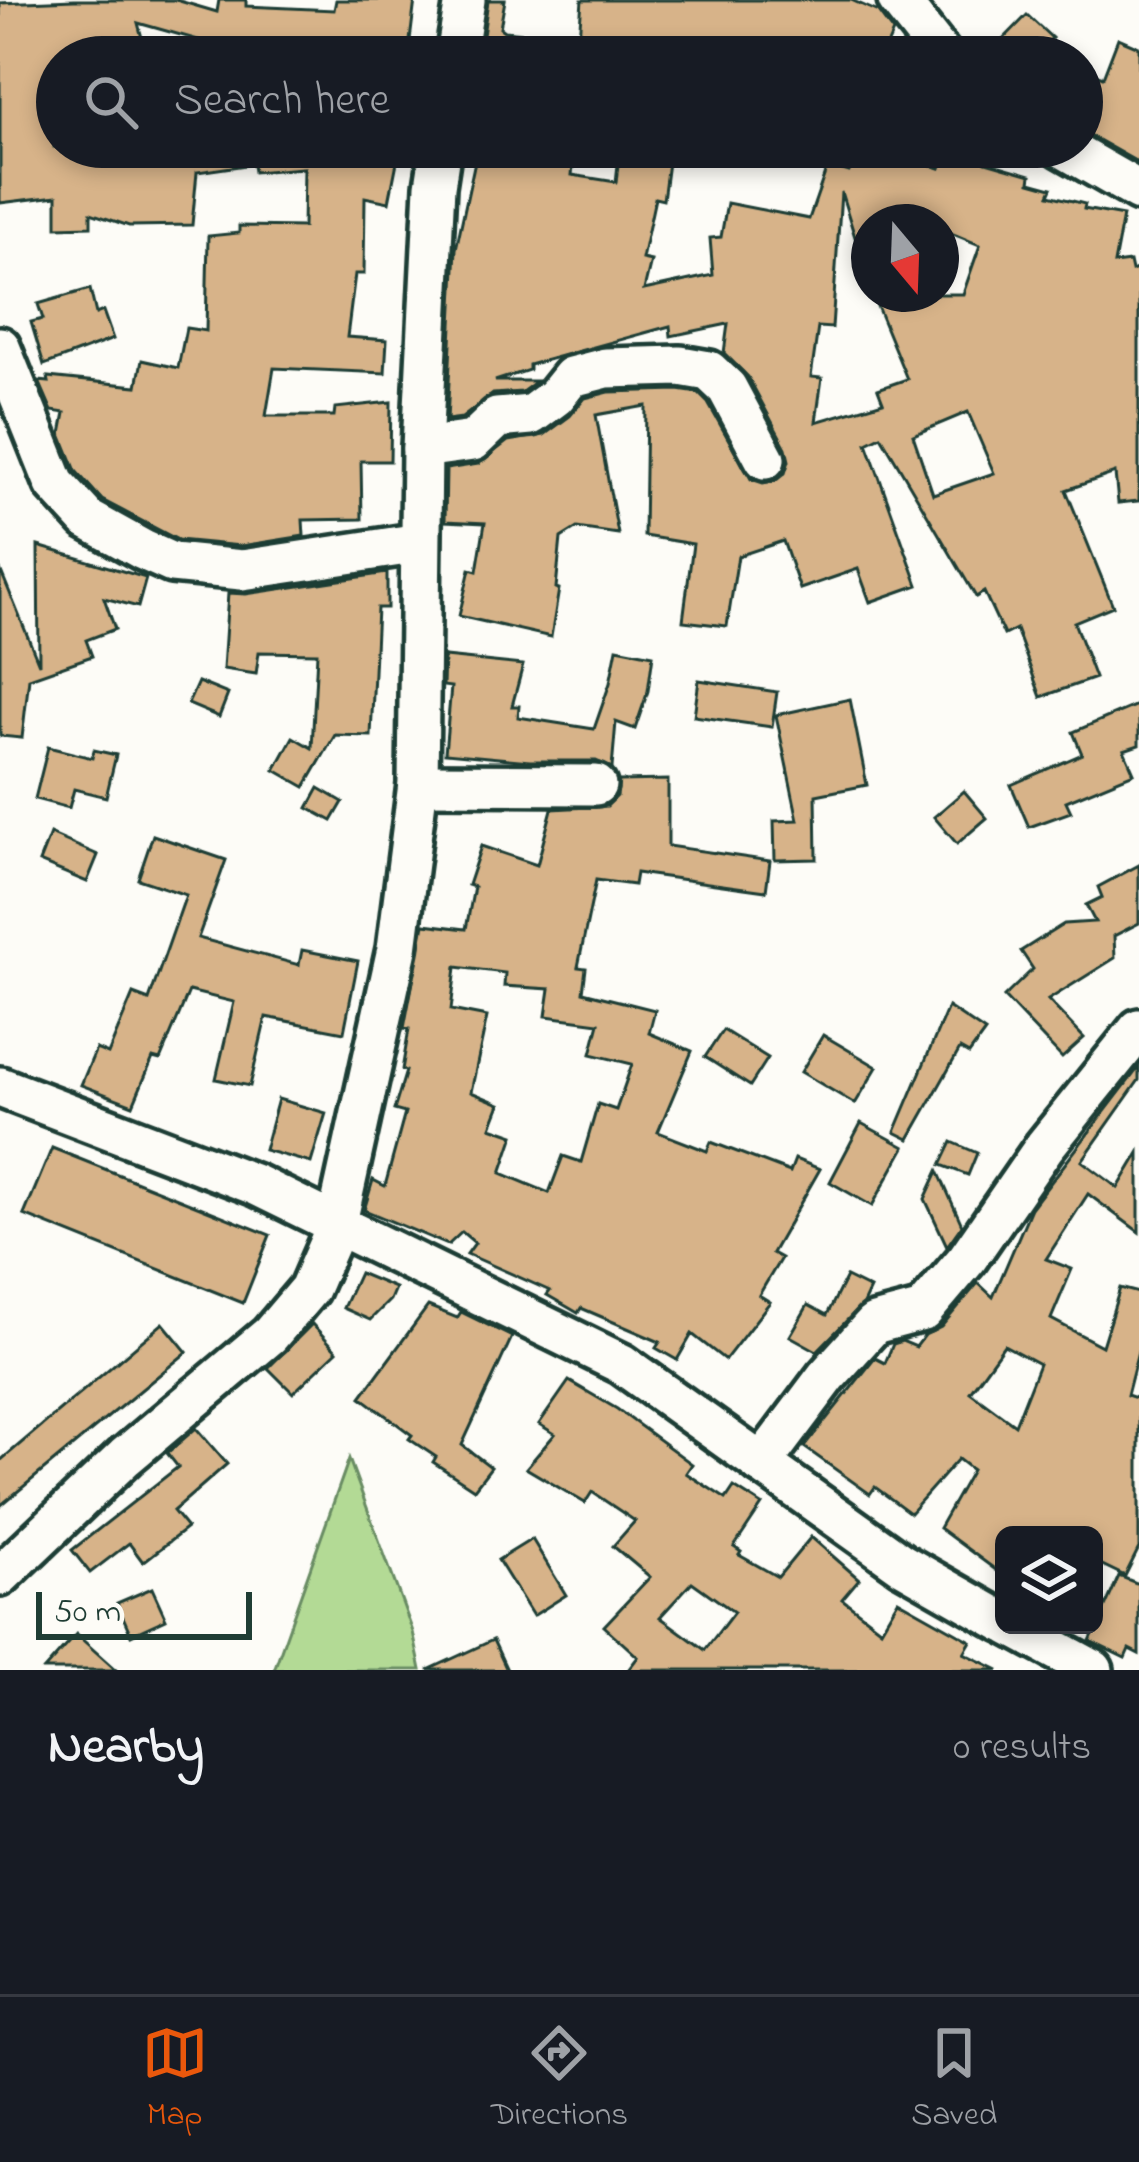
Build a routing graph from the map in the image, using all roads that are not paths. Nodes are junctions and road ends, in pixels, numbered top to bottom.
1 (465, 0) edge
2 (898, 0) edge
3 (459, 36) edge
4 (926, 36) edge
5 (438, 168) edge
6 (1099, 168) edge
7 (1139, 191) edge
8 (0, 347) edge
9 (422, 448) junction
10 (765, 459) dead end
11 (420, 543) junction
12 (418, 784) junction
13 (596, 785) dead end
14 (1139, 1029) edge
15 (0, 1087) edge
16 (336, 1227) junction
17 (761, 1463) junction
18 (0, 1576) edge
19 (995, 1616) edge
20 (1027, 1634) edge
21 (1093, 1670) edge

1 - 3 street
2 - 4 street
5 - 9 street
6 - 7 street
8 - 11 street
9 - 10 street
9 - 11 street
11 - 12 street
12 - 13 street
12 - 16 street
14 - 17 street
15 - 16 street
16 - 17 street
16 - 18 street
17 - 19 street
20 - 21 street

